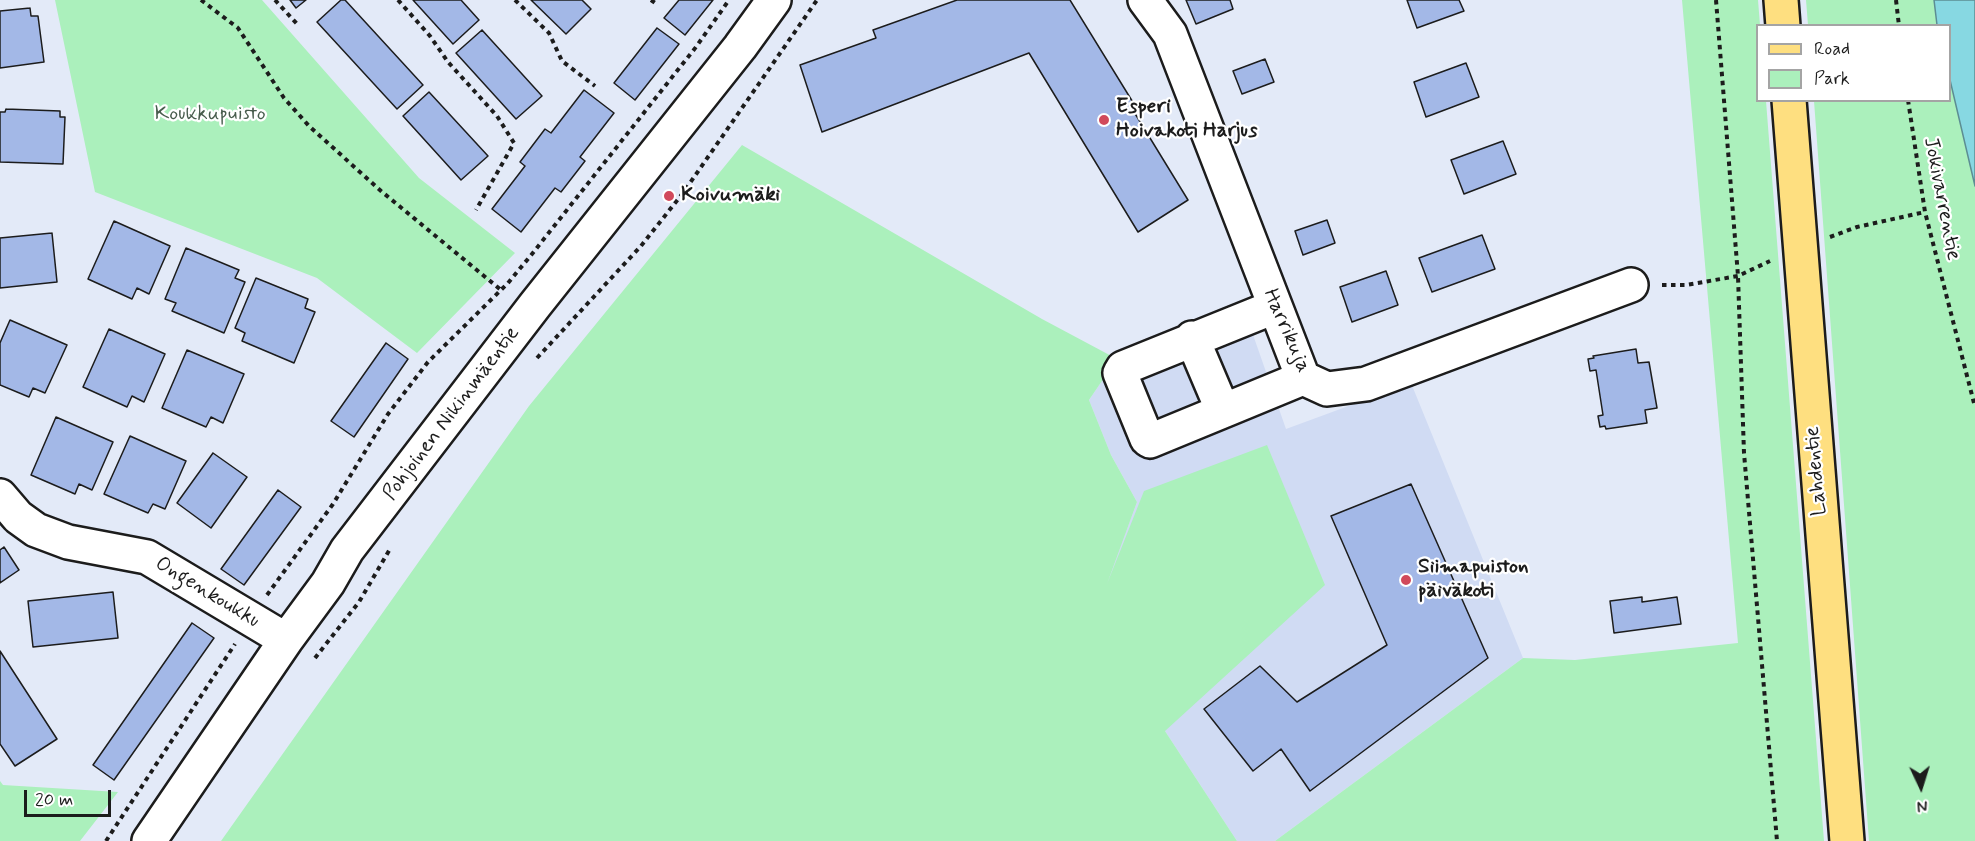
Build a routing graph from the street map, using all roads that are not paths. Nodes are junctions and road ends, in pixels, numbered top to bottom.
1 (774, 0) edge
2 (1145, 0) edge
3 (1781, 0) edge
4 (1783, 24) edge
5 (1789, 102) edge
6 (1631, 285) road end
7 (1274, 307) junction
8 (1192, 338) junction
9 (1304, 378) junction
10 (1223, 411) junction
11 (0, 496) edge
12 (286, 640) junction
13 (149, 841) edge
14 (1847, 841) edge

1 - 12 street, Pohjoinen Nikinmäentie
2 - 7 street, Harrikuja
3 - 4 main road
5 - 14 main road, Lahdentie
6 - 9 street, Harrikuja
7 - 8 street
7 - 9 street, Harrikuja
8 - 10 street
8 - 10 street
9 - 10 street
11 - 12 street, Ongenkoukku
12 - 13 street, Pohjoinen Nikinmäentie

